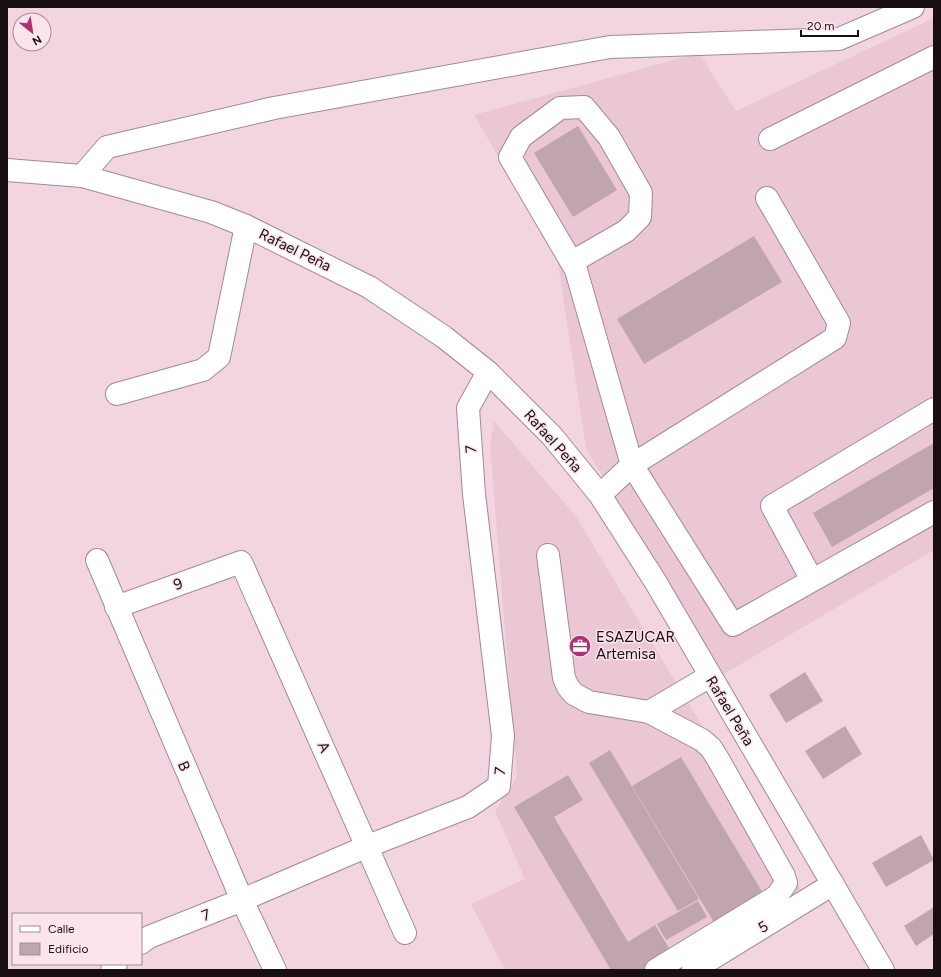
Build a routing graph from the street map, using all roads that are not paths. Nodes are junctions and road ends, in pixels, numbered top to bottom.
1 (913, 7) edge
2 (934, 57) edge
3 (770, 139) dead end
4 (7, 170) edge
5 (82, 176) junction
6 (768, 198) dead end
7 (246, 226) junction
8 (572, 262) junction
9 (488, 372) junction
10 (117, 394) dead end
11 (934, 409) edge
12 (632, 465) junction
13 (600, 495) junction
14 (934, 512) edge
15 (548, 555) dead end
16 (97, 560) dead end
17 (241, 562) joint
18 (812, 580) junction
19 (116, 607) junction
20 (710, 676) junction
21 (649, 712) junction
22 (368, 846) junction
23 (833, 884) junction
24 (242, 900) junction
25 (405, 933) dead end
26 (142, 942) edge
27 (275, 970) edge
28 (656, 970) edge
29 (693, 970) edge
30 (883, 970) edge

1 - 5 street
2 - 3 street
4 - 5 street, Rafael Peña
5 - 7 street, Rafael Peña
6 - 12 street
7 - 9 street, Rafael Peña
7 - 10 street
8 - 8 street
8 - 12 street
9 - 13 street, Rafael Peña
9 - 22 street, 7
11 - 18 street
12 - 13 street
12 - 18 street
13 - 20 street, Rafael Peña
14 - 18 street
15 - 21 street
16 - 19 street, B
17 - 19 street, 9
17 - 22 street, A
19 - 24 street, B
20 - 21 street
20 - 23 street, Rafael Peña
21 - 28 street
22 - 24 street, 7
22 - 25 street, A
23 - 29 street, 5
23 - 30 street, Rafael Peña
24 - 26 street, 7
24 - 27 street, B

